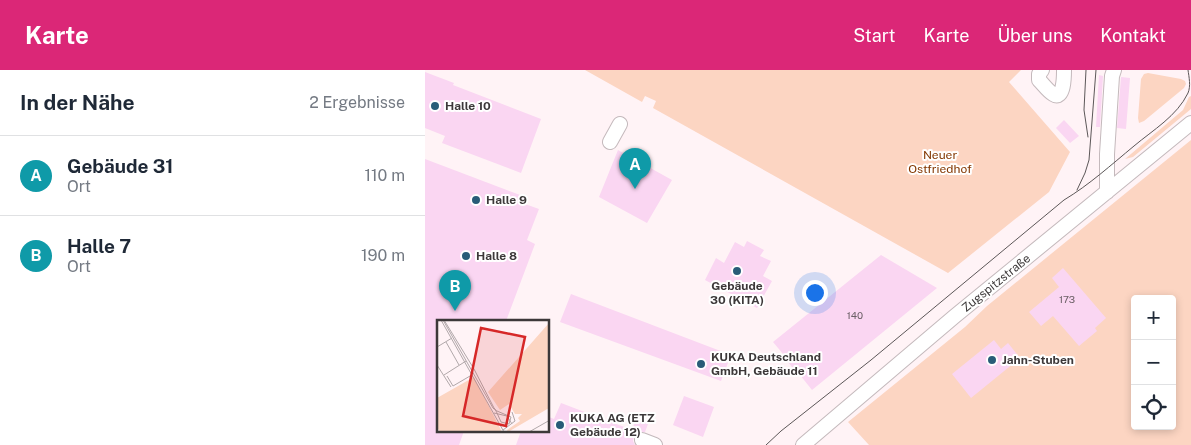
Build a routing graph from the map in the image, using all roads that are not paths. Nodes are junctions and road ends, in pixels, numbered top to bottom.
1 (1042, 70) edge
2 (1064, 70) edge
3 (1114, 70) edge
4 (1191, 123) edge
5 (620, 124) dead end
6 (611, 142) dead end
7 (1107, 192) junction
8 (803, 445) edge

1 - 2 street
3 - 7 street
4 - 7 street, Zugspitzstraße
5 - 6 street
7 - 8 street, Zugspitzstraße

